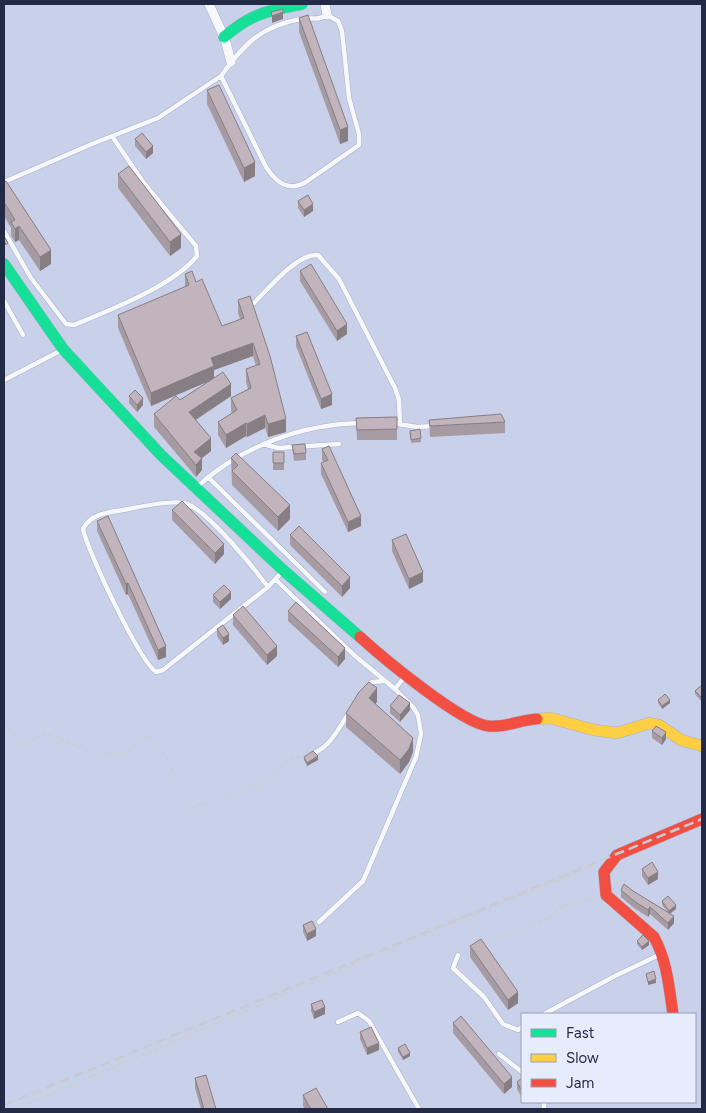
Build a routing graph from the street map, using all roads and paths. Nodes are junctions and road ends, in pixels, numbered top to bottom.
1 (209, 4) edge
2 (302, 4) edge
3 (325, 4) edge
4 (327, 15) junction
5 (224, 36) junction
6 (231, 62) junction
7 (221, 76) junction
8 (112, 136) junction
9 (4, 182) edge
10 (4, 231) edge
11 (4, 264) edge
12 (4, 301) edge
13 (253, 304) edge
14 (23, 335) dead end
15 (63, 349) junction
16 (4, 380) edge
17 (387, 422) edge
18 (370, 423) edge
19 (400, 424) junction
20 (437, 425) edge
21 (263, 444) junction
22 (339, 444) dead end
23 (208, 477) junction
24 (197, 487) junction
25 (279, 575) junction
26 (268, 587) junction
27 (325, 592) dead end
28 (405, 675) junction
29 (384, 680) junction
30 (395, 689) junction
31 (364, 690) edge
32 (354, 706) edge
33 (4, 724) edge
34 (702, 746) edge
35 (316, 752) joint
36 (702, 819) edge
37 (597, 865) dead end
38 (606, 895) junction
39 (319, 922) dead end
40 (483, 945) edge
41 (663, 954) junction
42 (458, 955) dead end
43 (546, 1013) edge
44 (673, 1013) edge
45 (338, 1022) dead end
46 (521, 1027) edge
47 (499, 1054) dead end
48 (521, 1071) edge
49 (16, 1109) edge
50 (419, 1109) edge

1 - 5 street
2 - 5 street
3 - 4 street
4 - 6 lane
4 - 7 lane
5 - 6 street
6 - 7 lane
7 - 8 lane
8 - 9 lane
8 - 10 lane
11 - 15 street
12 - 14 lane
13 - 19 lane
15 - 16 lane
15 - 24 street
17 - 19 lane
18 - 21 lane
19 - 20 lane
21 - 22 lane
21 - 23 lane
23 - 24 lane
23 - 27 lane
24 - 25 street
25 - 26 lane
25 - 28 street
25 - 29 lane
26 - 26 lane
28 - 30 lane
28 - 34 street
29 - 30 lane
29 - 31 lane
30 - 39 lane
32 - 35 lane
33 - 35 path
36 - 38 street
37 - 49 path
38 - 40 path
38 - 41 street
41 - 43 lane
41 - 44 street
42 - 46 lane
45 - 50 lane
47 - 48 lane

